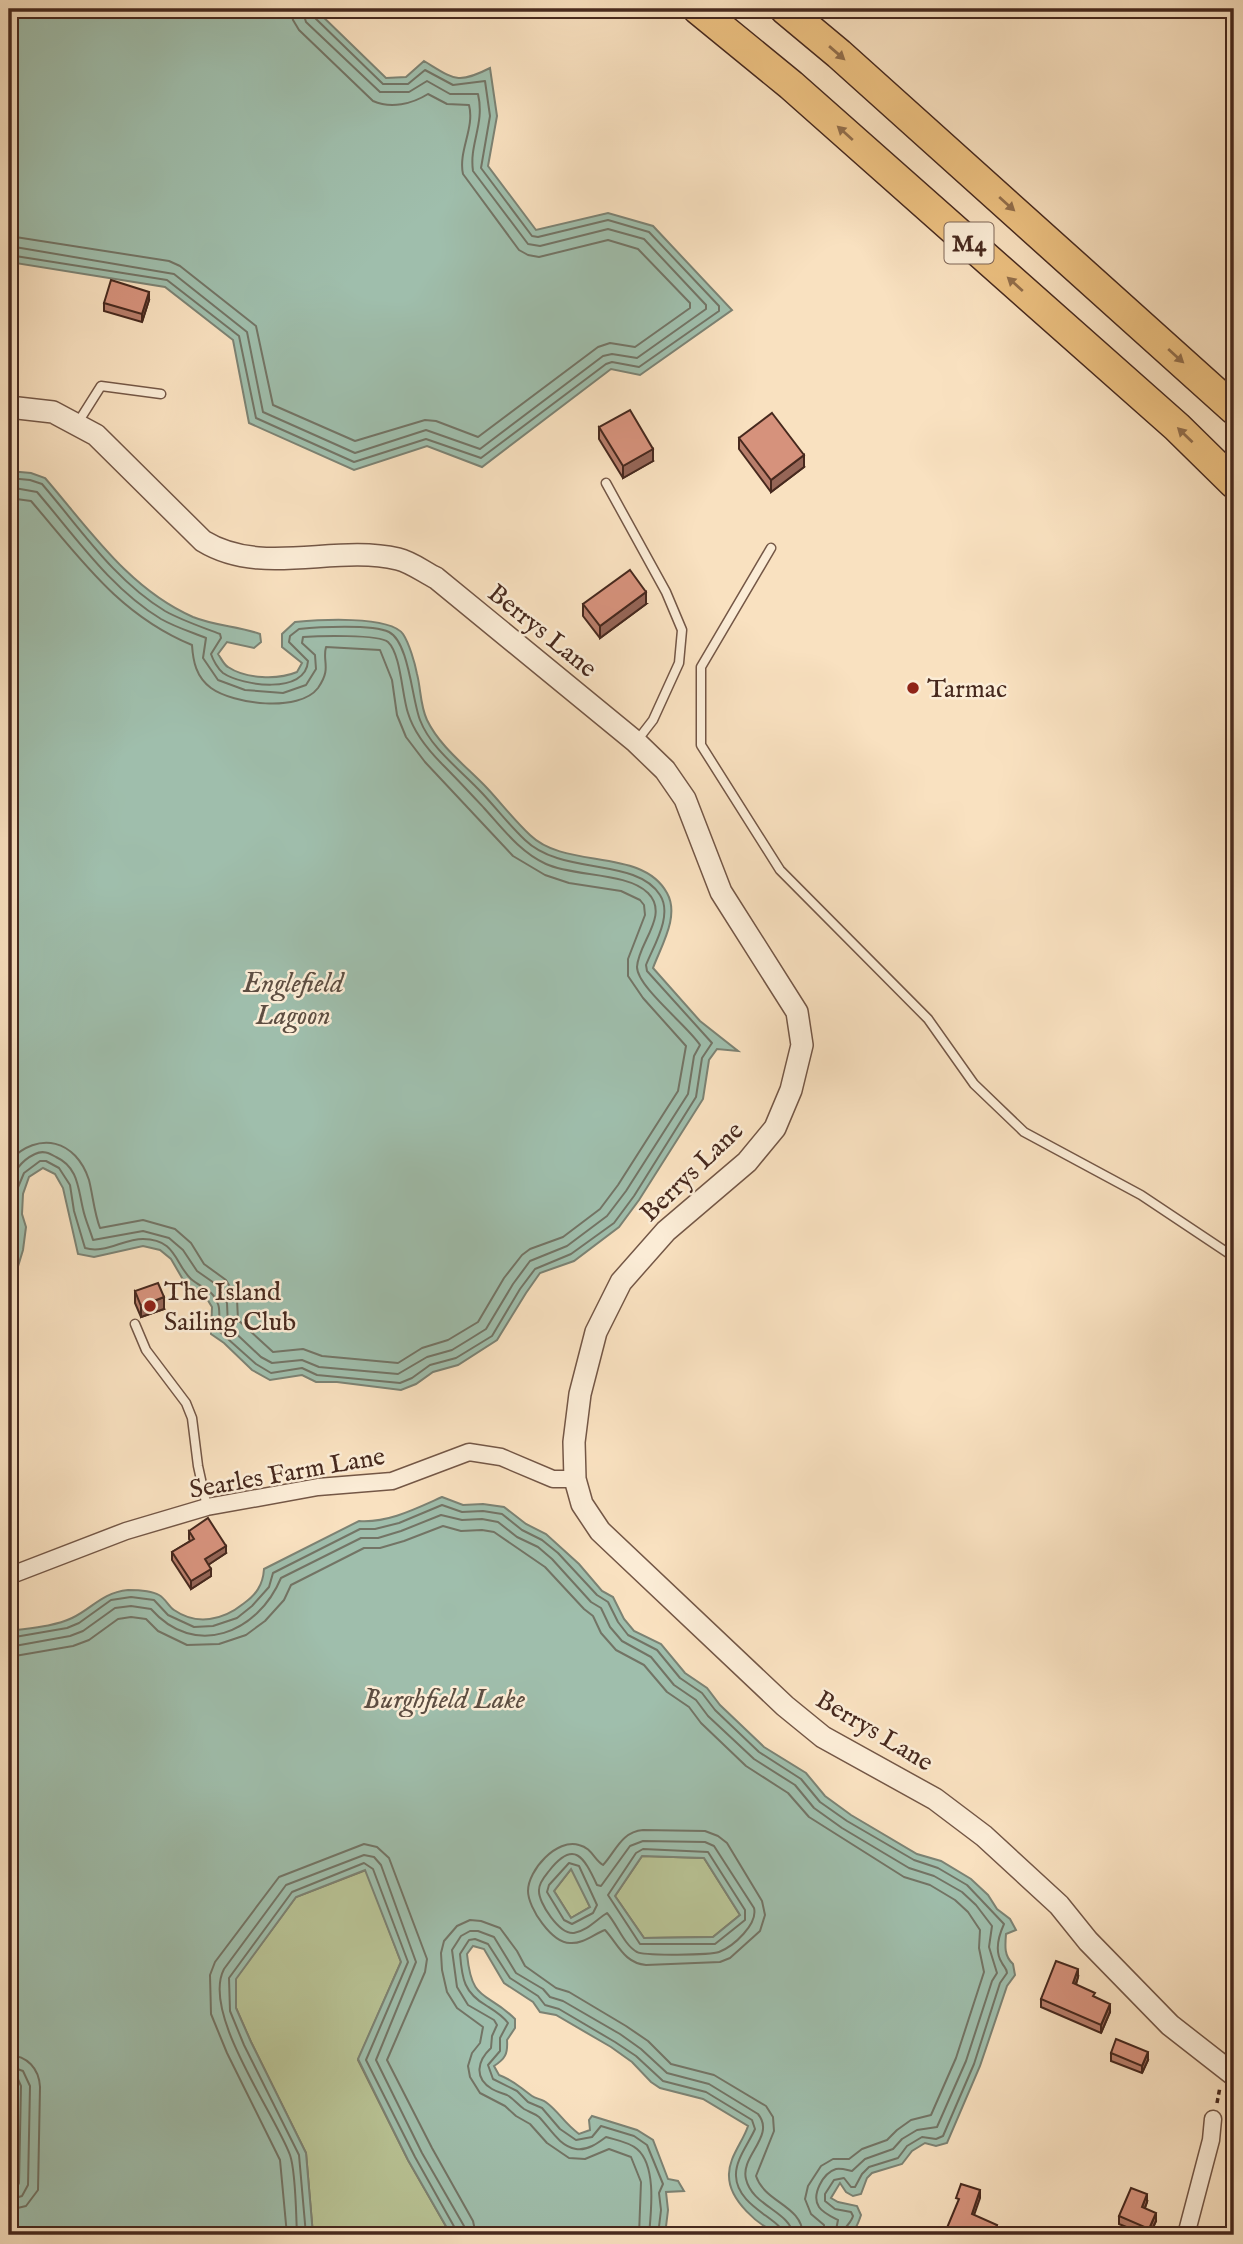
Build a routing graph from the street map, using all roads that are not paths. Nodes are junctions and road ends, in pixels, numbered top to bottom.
1 (698, 9) edge
2 (785, 9) edge
3 (161, 394) dead end
4 (9, 407) edge
5 (1234, 409) edge
6 (76, 424) junction
7 (606, 483) dead end
8 (1234, 483) edge
9 (771, 548) dead end
10 (636, 742) junction
11 (1234, 1256) edge
12 (135, 1324) dead end
13 (575, 1479) junction
14 (207, 1507) junction
15 (9, 1576) edge
16 (1229, 2068) edge
17 (1213, 2119) road end
18 (1186, 2235) edge

8 -> 1 highway, M4
2 -> 5 highway, M4
3 - 6 lane
4 - 6 street, Berrys Lane
6 - 10 street, Berrys Lane
7 - 10 lane
9 - 11 lane
10 - 13 street, Berrys Lane
12 - 14 lane
13 - 14 street, Searles Farm Lane
13 - 16 street, Berrys Lane
14 - 15 street, Searles Farm Lane
17 - 18 street

